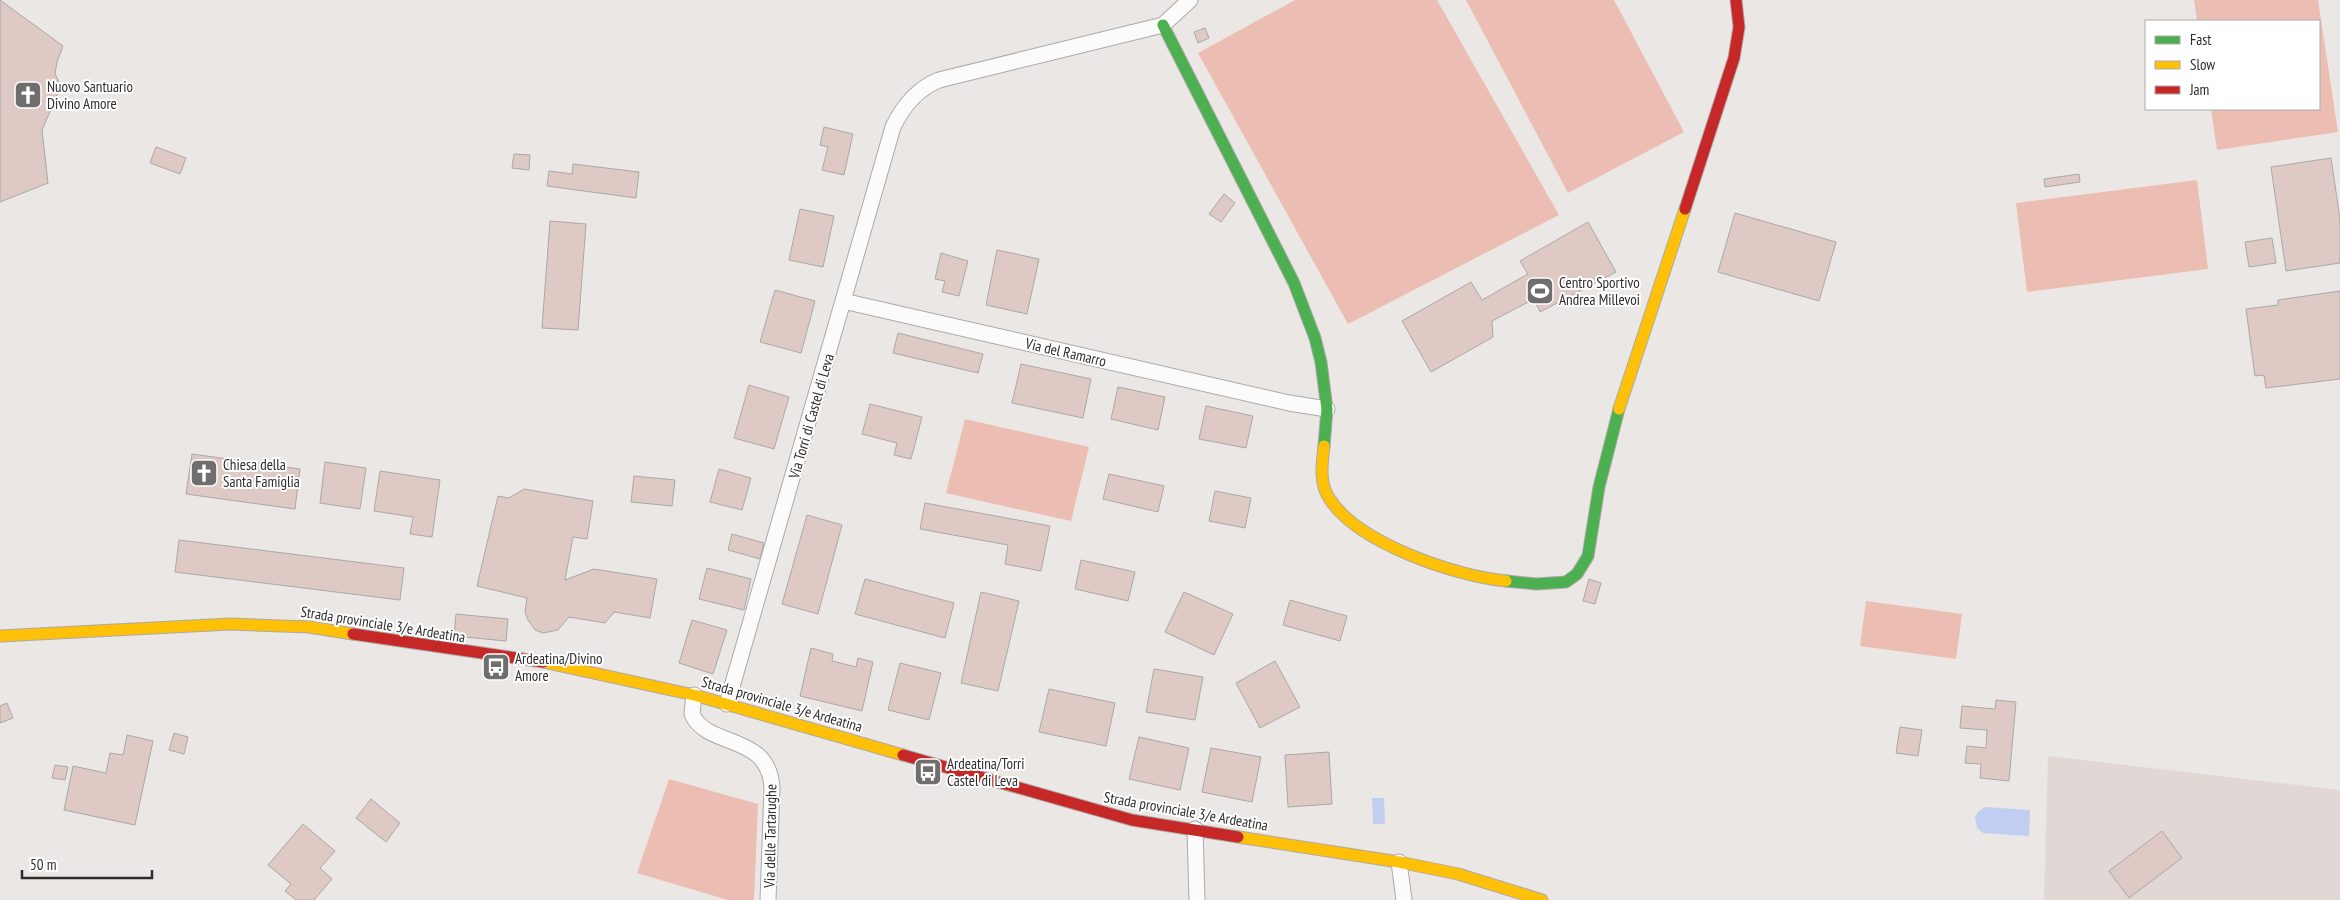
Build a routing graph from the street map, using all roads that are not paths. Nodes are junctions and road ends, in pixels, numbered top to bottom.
1 (1190, 0) edge
2 (1736, 0) edge
3 (1163, 25) junction
4 (843, 301) junction
5 (1327, 409) junction
6 (0, 636) edge
7 (694, 695) junction
8 (727, 704) junction
9 (1195, 830) junction
10 (1399, 862) junction
11 (768, 900) edge
12 (1197, 900) edge
13 (1404, 900) edge
14 (1542, 900) edge

1 - 3 street
2 - 5 main road
3 - 4 street, Via Torri di Castel di Leva
3 - 5 main road
4 - 5 street, Via del Ramarro
4 - 8 street, Via Torri di Castel di Leva
6 - 7 main road, Strada provinciale 3/e Ardeatina
7 - 8 main road, Strada provinciale 3/e Ardeatina
7 - 11 street, Via delle Tartarughe
8 - 9 main road, Strada provinciale 3/e Ardeatina
9 - 10 main road, Strada provinciale 3/e Ardeatina
9 - 12 street
10 - 13 street
10 - 14 main road, Strada provinciale 3/e Ardeatina

